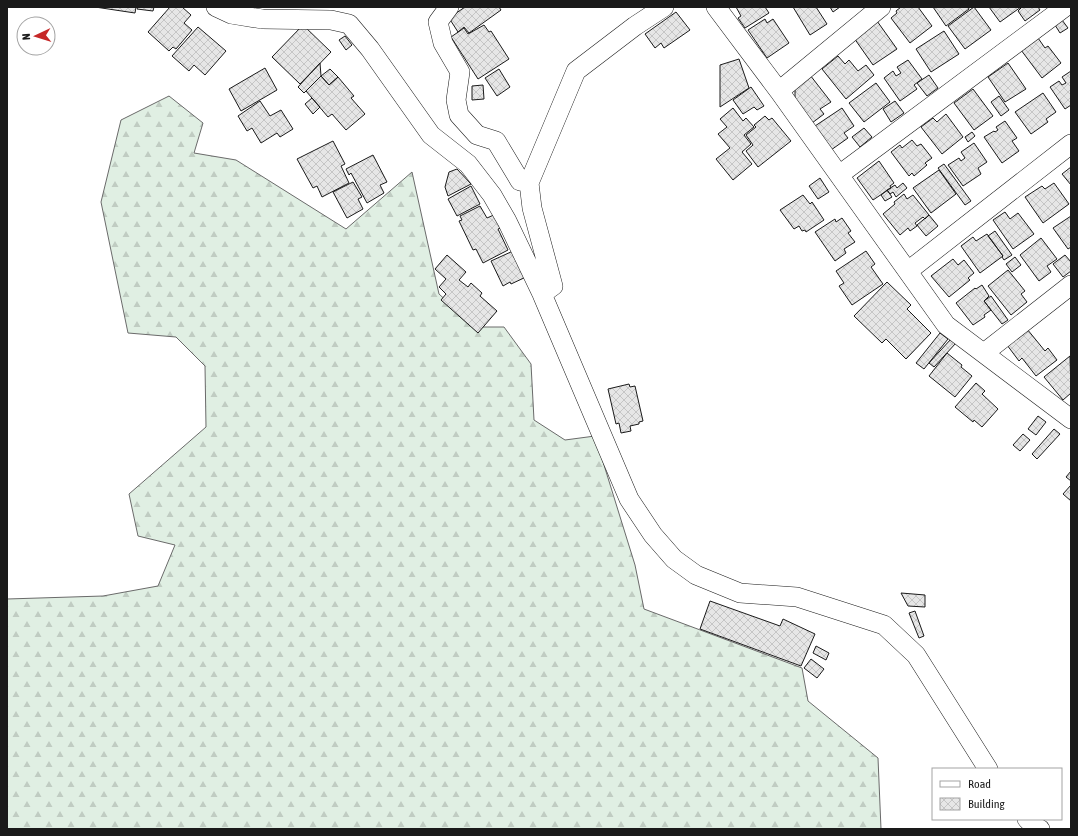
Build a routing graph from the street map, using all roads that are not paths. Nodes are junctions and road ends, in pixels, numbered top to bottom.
1 (216, 7) edge
2 (449, 7) edge
3 (664, 7) edge
4 (716, 7) edge
5 (881, 7) edge
6 (1064, 7) edge
7 (779, 92) junction
8 (1071, 144) edge
9 (838, 175) junction
10 (529, 183) junction
11 (908, 271) junction
12 (1071, 285) edge
13 (542, 294) junction
14 (984, 353) junction
15 (1071, 419) edge
16 (987, 768) edge
17 (1028, 820) edge
18 (1040, 829) edge

1 - 13 street
2 - 10 street
3 - 10 street
4 - 7 street
5 - 7 street
6 - 9 street
7 - 9 street
8 - 11 street
9 - 11 street
10 - 13 street
11 - 14 street
12 - 14 street
13 - 16 street
14 - 15 street
17 - 18 street

